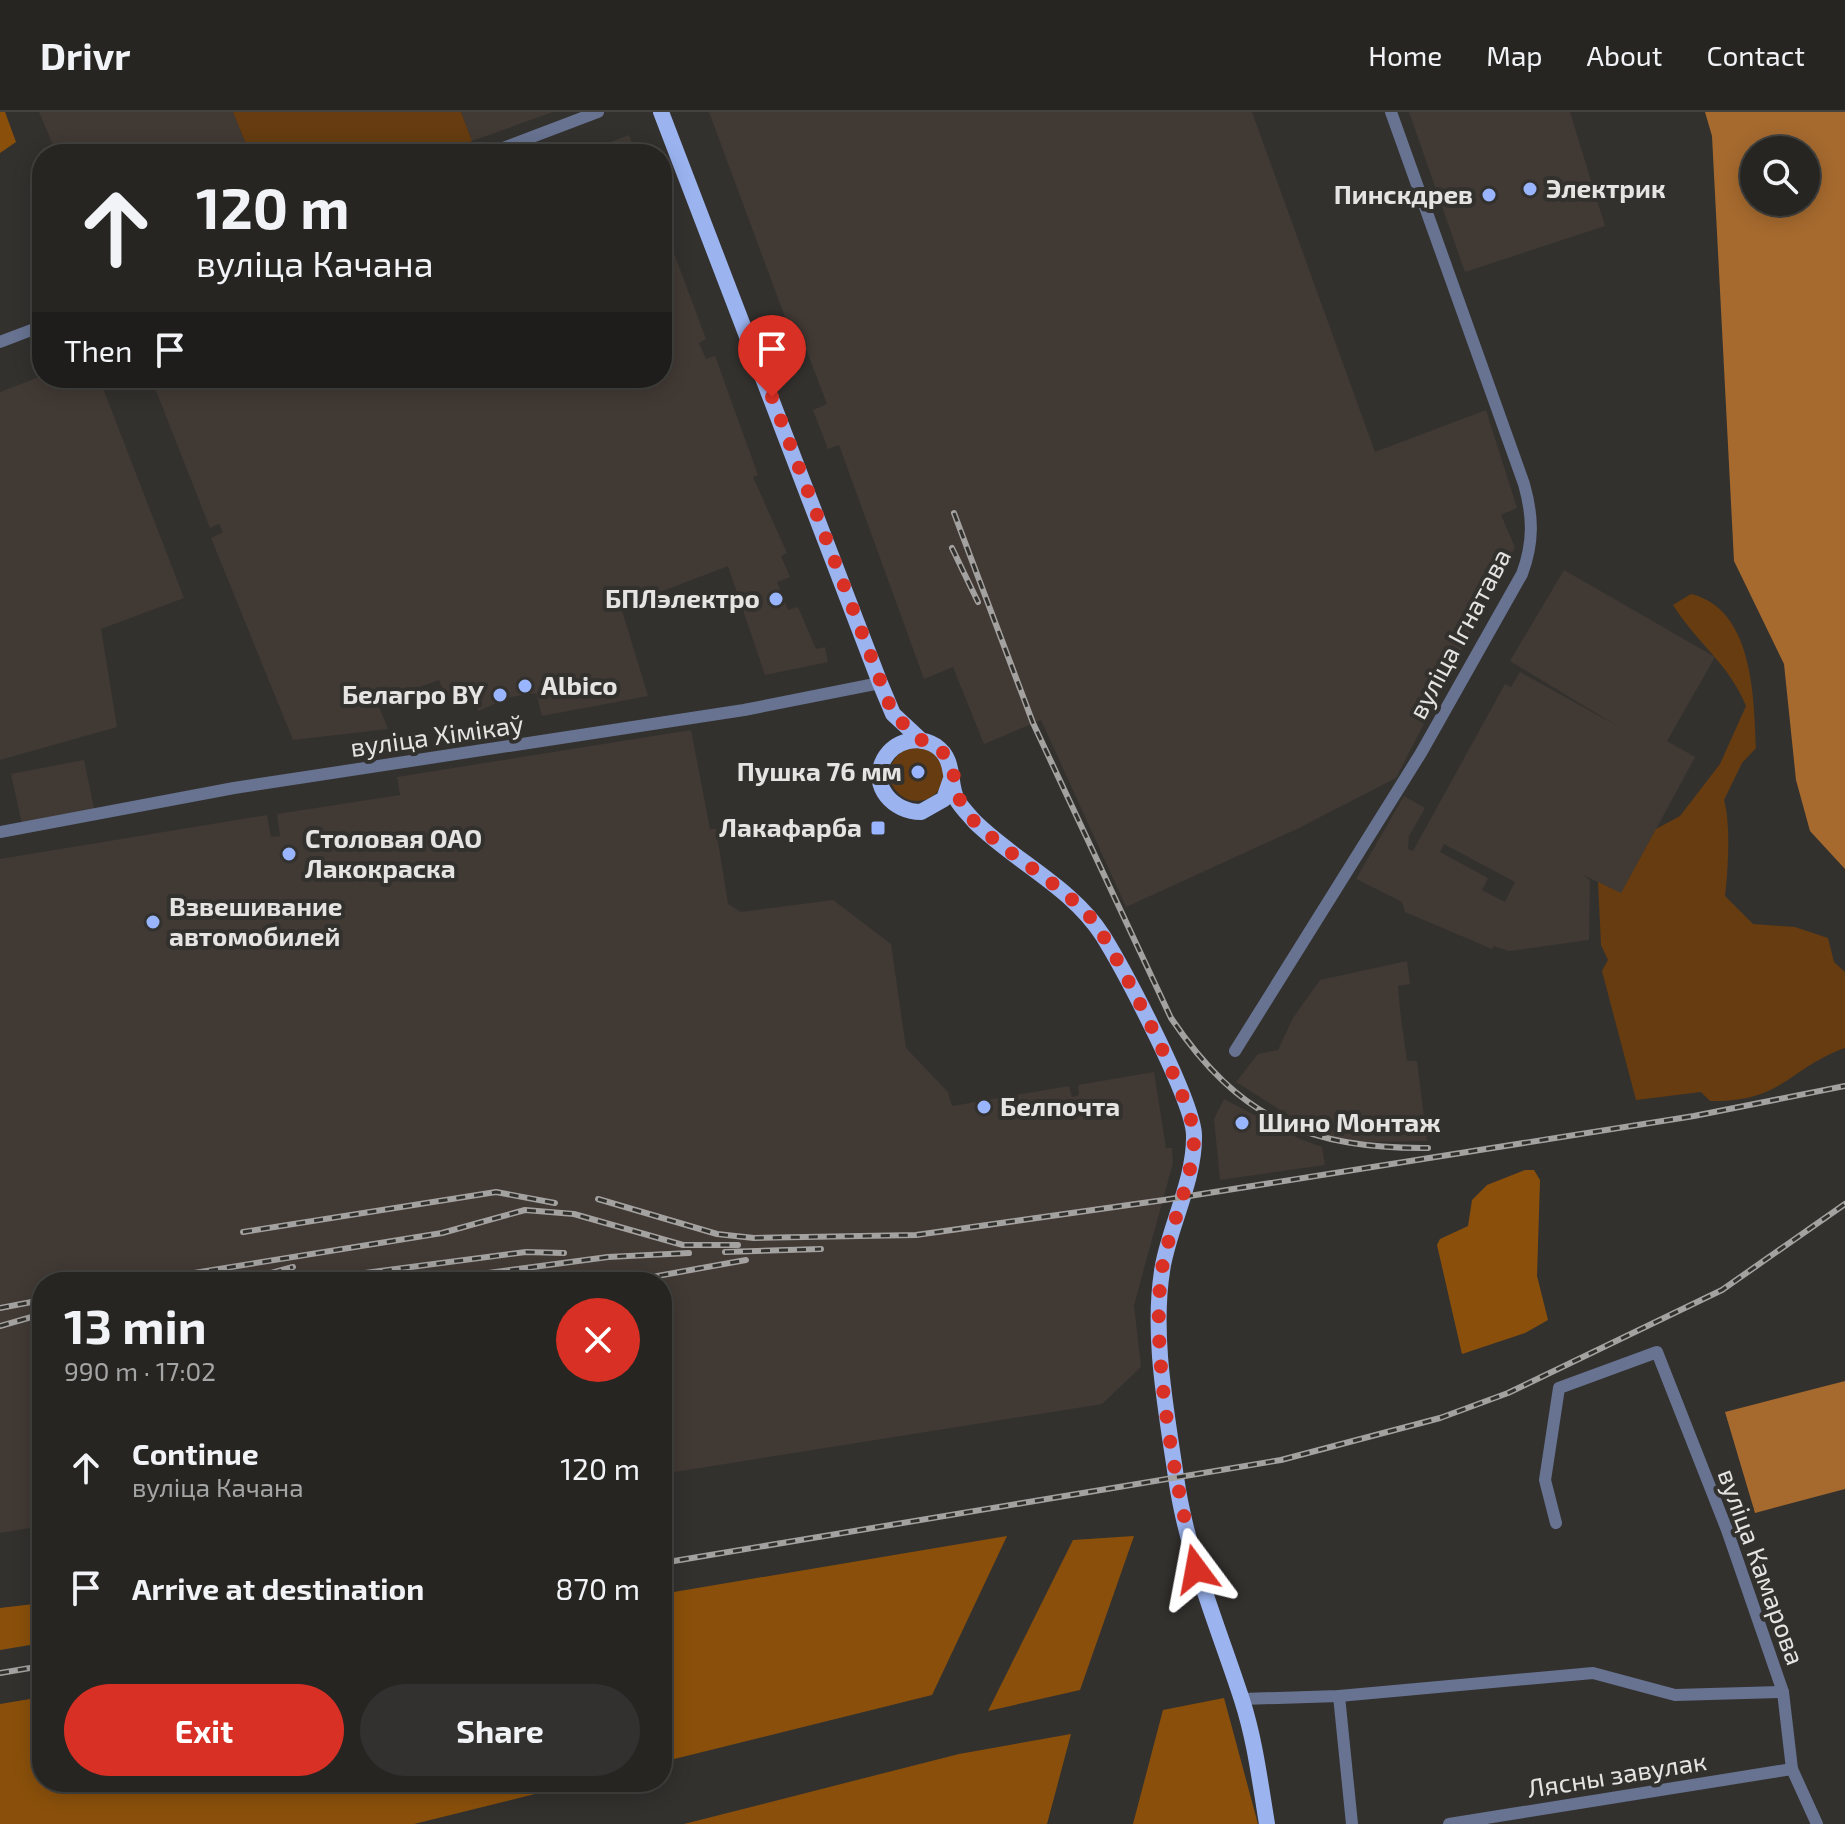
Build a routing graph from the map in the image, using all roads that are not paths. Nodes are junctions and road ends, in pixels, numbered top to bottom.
1 (598, 112) edge
2 (661, 112) edge
3 (1391, 112) edge
4 (513, 144) edge
5 (32, 330) edge
6 (0, 342) edge
7 (880, 683) junction
8 (893, 714) junction
9 (922, 741) junction
10 (891, 750) junction
11 (952, 776) junction
12 (939, 805) junction
13 (975, 821) junction
14 (0, 832) edge
15 (1235, 1051) dead end
16 (1556, 1523) dead end
17 (1783, 1692) junction
18 (1339, 1696) junction
19 (1242, 1699) junction
20 (1792, 1769) junction
21 (1267, 1824) edge
22 (1352, 1824) edge
23 (1449, 1824) edge
24 (1817, 1824) edge

1 - 4 street
2 - 7 main road
3 - 15 street, вуліца Ігнатава
5 - 6 street
7 - 8 main road
7 - 14 street, вуліца Хімікаў
8 - 9 main road
8 - 10 main road
9 - 10 main road
9 - 11 main road
10 - 12 main road
11 - 12 main road
11 - 13 main road
12 - 13 main road
13 - 19 main road
16 - 17 street, вуліца Камарова
17 - 18 street, вуліца Камарова
17 - 20 street
18 - 19 street, вуліца Камарова
18 - 22 street
19 - 21 main road
20 - 23 street, Лясны завулак
20 - 24 street

